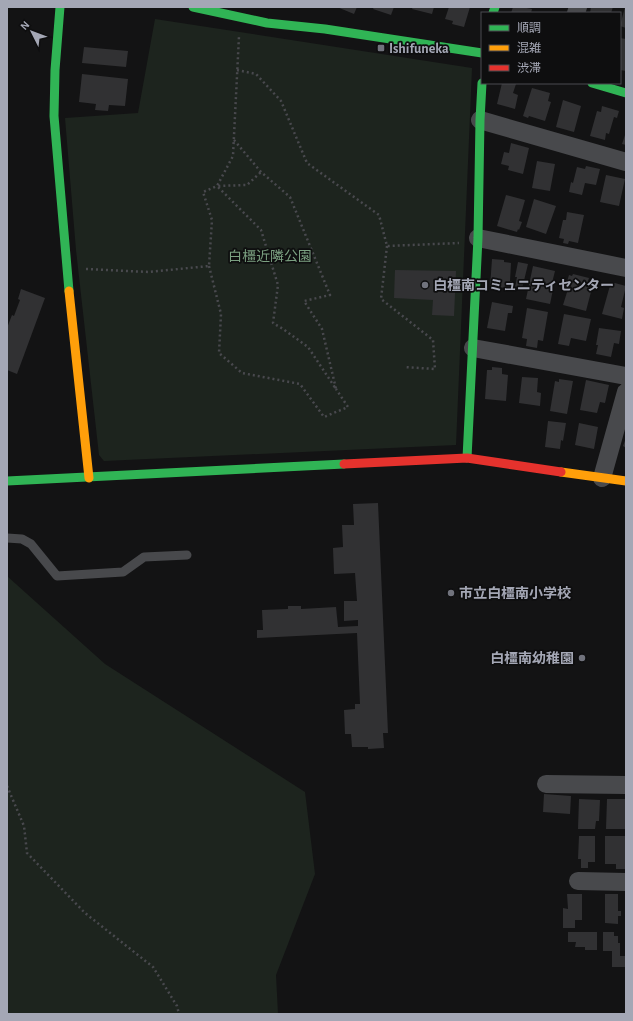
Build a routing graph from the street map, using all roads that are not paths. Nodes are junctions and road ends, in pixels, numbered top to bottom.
1 (60, 7) edge
2 (205, 8) edge
3 (481, 53) edge
4 (482, 84) edge
5 (596, 84) edge
6 (626, 92) edge
7 (480, 120) junction
8 (626, 162) edge
9 (471, 240) junction
10 (626, 268) edge
11 (473, 348) junction
12 (626, 376) edge
13 (626, 392) edge
14 (467, 458) junction
15 (90, 478) junction
16 (602, 478) junction
17 (7, 481) edge
18 (626, 481) edge
19 (7, 538) edge
20 (187, 555) dead end
21 (546, 784) dead end
22 (626, 785) edge
23 (578, 881) dead end
24 (626, 882) edge

1 - 15 street
2 - 3 street
4 - 7 street
5 - 6 street
7 - 8 street
7 - 9 street
9 - 10 street
9 - 11 street
11 - 12 street
11 - 14 street
13 - 16 street
14 - 15 street
14 - 16 street
15 - 17 street
16 - 18 street
19 - 20 lane
21 - 22 street
23 - 24 street

